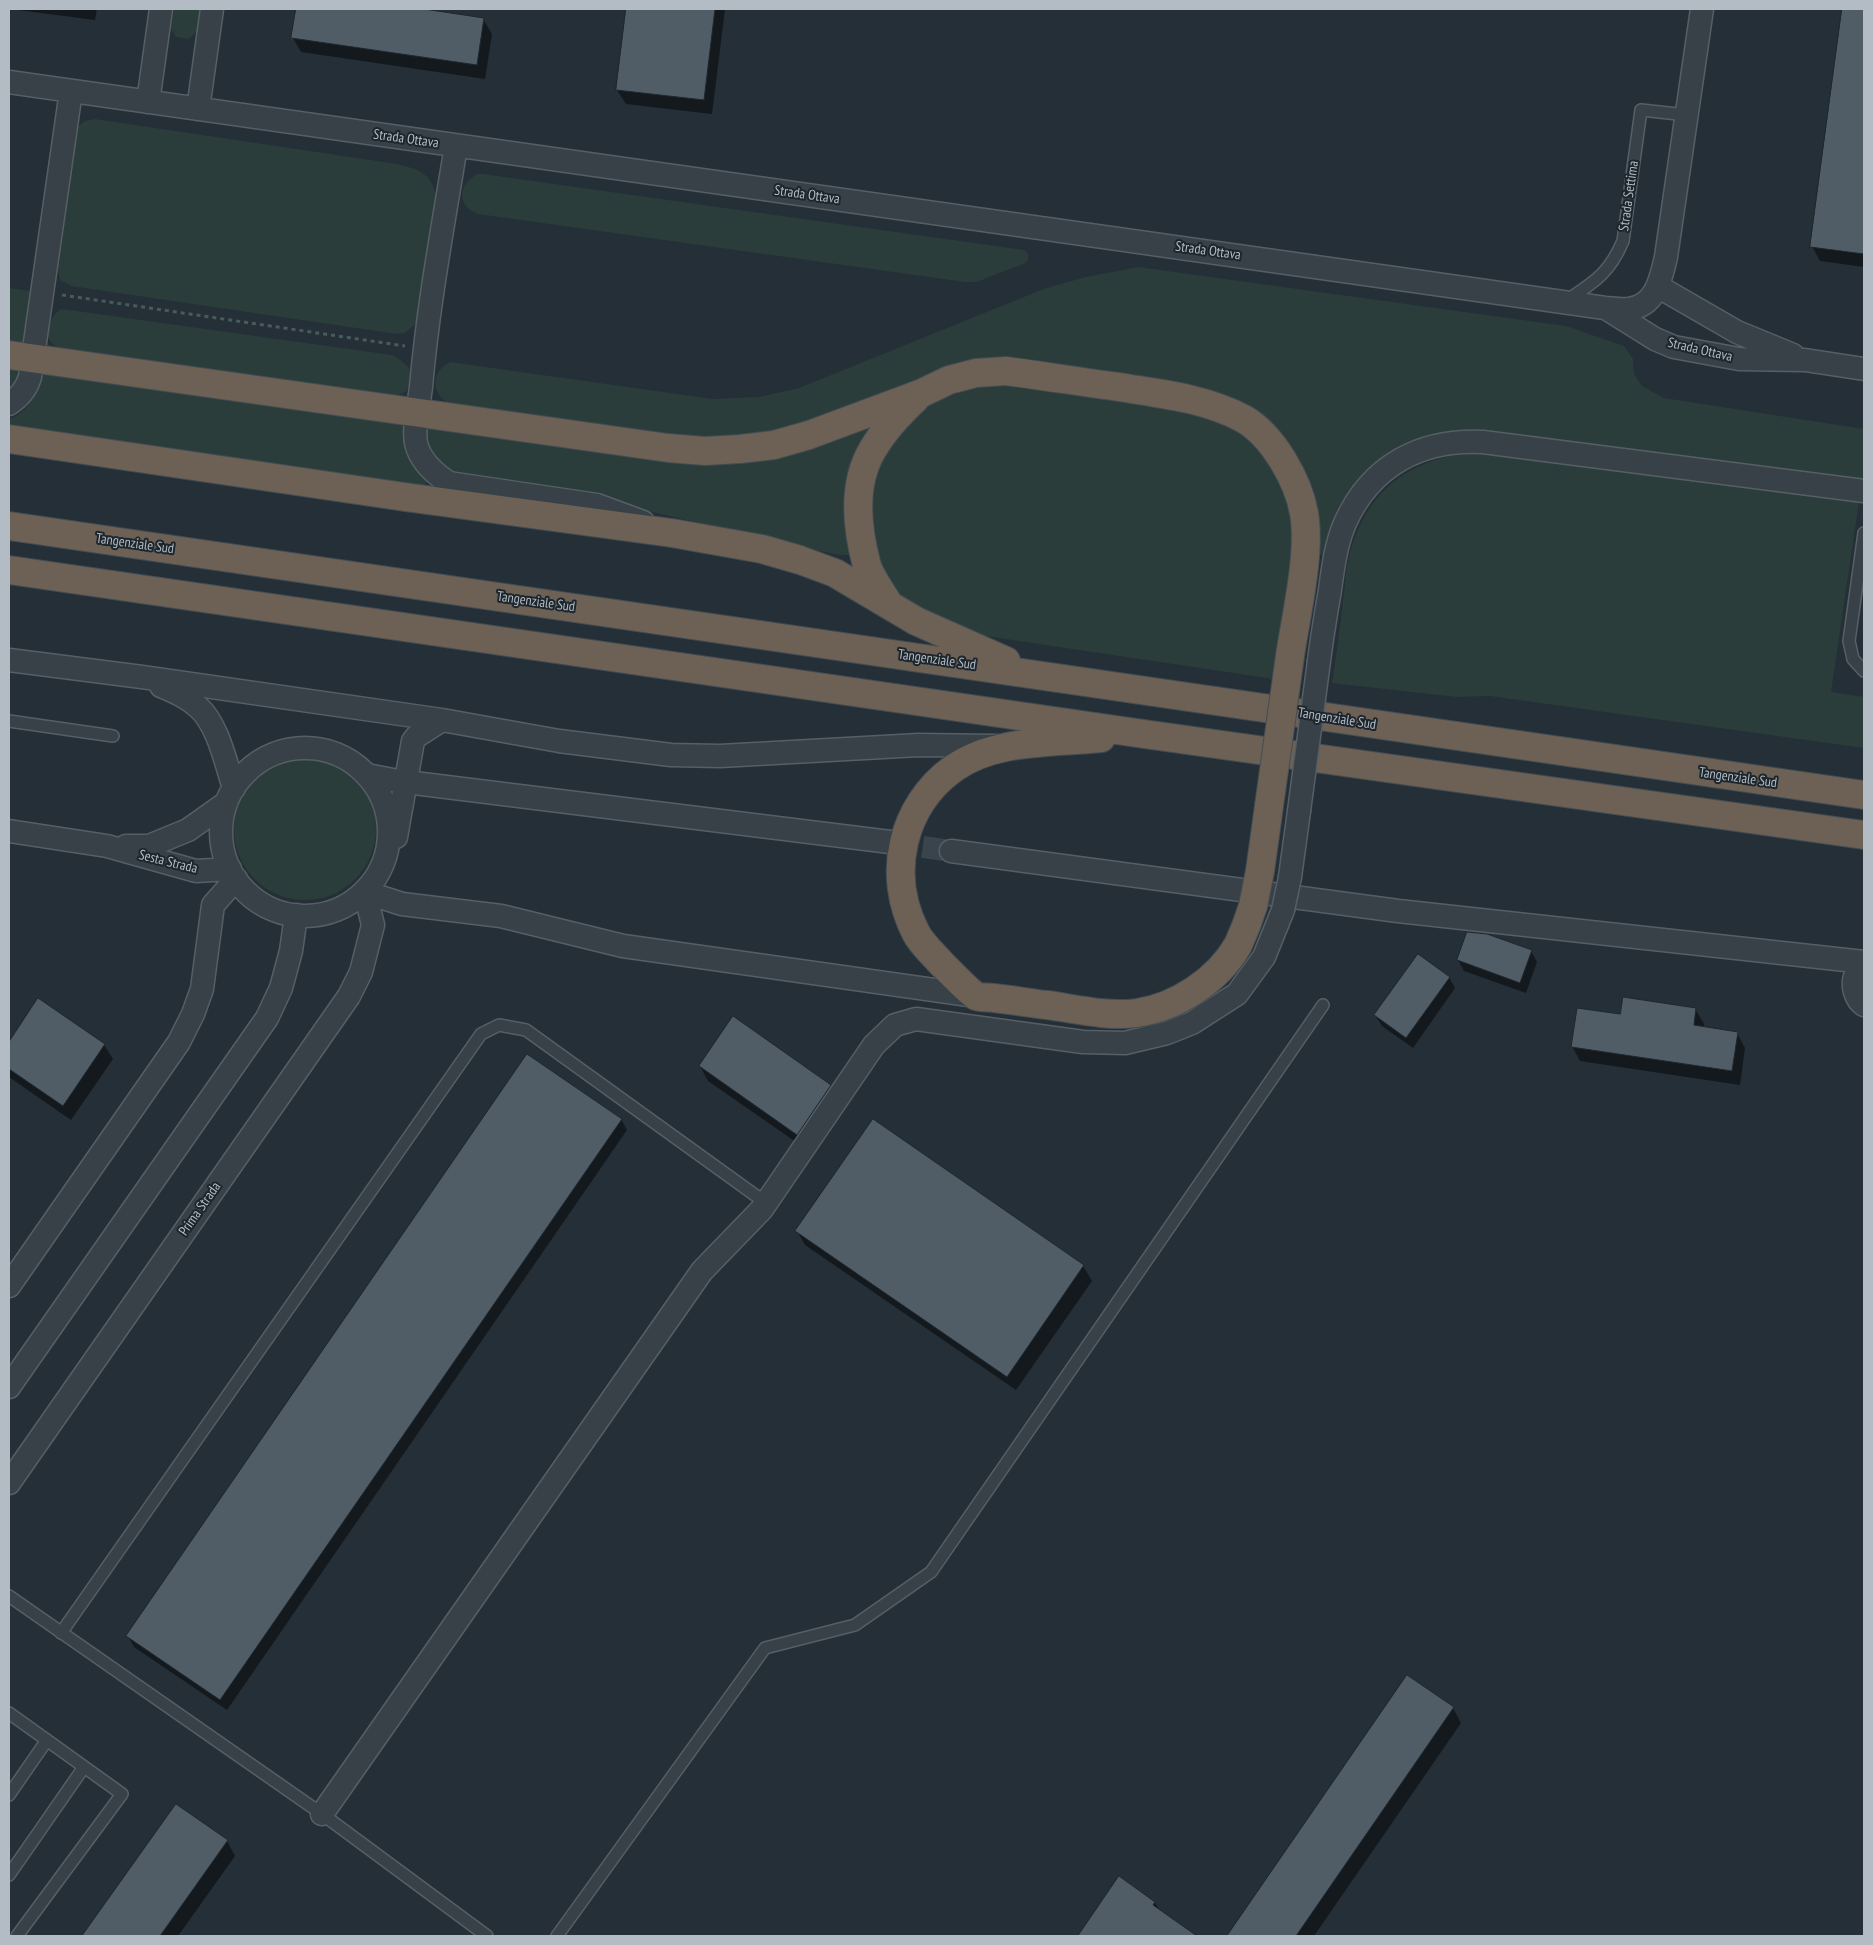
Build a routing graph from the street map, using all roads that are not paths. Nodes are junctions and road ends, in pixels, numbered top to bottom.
1 (161, 9) edge
2 (212, 9) edge
3 (1702, 9) edge
4 (9, 82) edge
5 (71, 91) junction
6 (148, 102) junction
7 (198, 109) junction
8 (1687, 114) junction
9 (456, 146) junction
10 (1653, 294) junction
11 (1564, 302) junction
12 (1605, 308) junction
13 (21, 357) edge
14 (1805, 360) junction
15 (1864, 369) edge
16 (922, 393) junction
17 (9, 404) edge
18 (418, 414) junction
19 (9, 439) edge
20 (1864, 491) edge
21 (9, 526) edge
22 (672, 533) junction
23 (1864, 533) edge
24 (9, 570) edge
25 (888, 603) junction
26 (9, 660) edge
27 (1864, 672) edge
28 (1040, 675) junction
29 (142, 677) junction
30 (442, 720) junction
31 (9, 721) edge
32 (1144, 734) junction
33 (113, 736) dead end
34 (1012, 746) junction
35 (367, 775) junction
36 (406, 782) junction
37 (1864, 795) edge
38 (230, 796) junction
39 (9, 831) edge
40 (397, 833) junction
41 (1864, 835) edge
42 (890, 842) tunnel mouth
43 (108, 846) junction
44 (951, 851) tunnel mouth
45 (233, 874) junction
46 (378, 874) junction
47 (373, 894) junction
48 (296, 915) junction
49 (1864, 963) edge
50 (976, 996) junction
51 (1323, 1005) dead end
52 (1864, 1005) edge
53 (766, 1203) junction
54 (9, 1286) edge
55 (9, 1387) edge
56 (9, 1483) edge
57 (9, 1596) edge
58 (61, 1633) junction
59 (10, 1715) edge
60 (46, 1740) junction
61 (84, 1767) junction
62 (9, 1795) edge
63 (322, 1814) junction
64 (9, 1875) edge
65 (16, 1936) edge
66 (487, 1936) edge
67 (557, 1936) edge

1 - 6 street
2 - 7 street
3 - 8 street
4 - 5 street, Strada Ottava
5 - 6 street, Strada Ottava
5 - 13 street
6 - 7 street, Strada Ottava
7 - 9 street, Strada Ottava
8 - 10 street
8 - 11 lane, Strada Settima
9 - 11 street, Strada Ottava
9 - 18 street
10 - 12 street, Strada Ottava
10 - 14 street, Strada Ottava
11 - 12 street, Strada Ottava
12 - 14 street, Strada Ottava
13 - 17 street
13 - 18 highway
14 - 15 street, Strada Ottava
16 - 18 highway
16 - 25 highway
16 - 50 highway, bridge
18 - 22 street
19 - 22 highway
20 - 53 street, bridge
21 - 28 highway, Tangenziale Sud
22 - 25 highway
23 - 27 lane
24 - 32 highway
25 - 28 highway
26 - 29 street
28 - 37 highway, Tangenziale Sud
29 - 30 street
29 - 38 street
30 - 34 street
30 - 36 street
31 - 33 lane
32 - 34 highway
32 - 41 highway
34 - 50 highway
35 - 36 street
35 - 38 street
35 - 46 street
36 - 40 street
36 - 42 street
38 - 43 street, Sesta Strada
38 - 45 street
39 - 43 street, Sesta Strada
40 - 46 street
40 - 47 street, Prima Strada
43 - 45 street, Sesta Strada
44 - 49 street
45 - 48 street
45 - 54 street
46 - 47 street
47 - 48 street
47 - 50 street
47 - 56 street, Prima Strada
48 - 55 street
49 - 52 street
51 - 67 lane
53 - 58 lane
53 - 63 street
57 - 58 lane
58 - 63 lane
59 - 60 lane
60 - 61 lane
60 - 62 lane
61 - 64 lane
61 - 65 lane
63 - 66 lane

